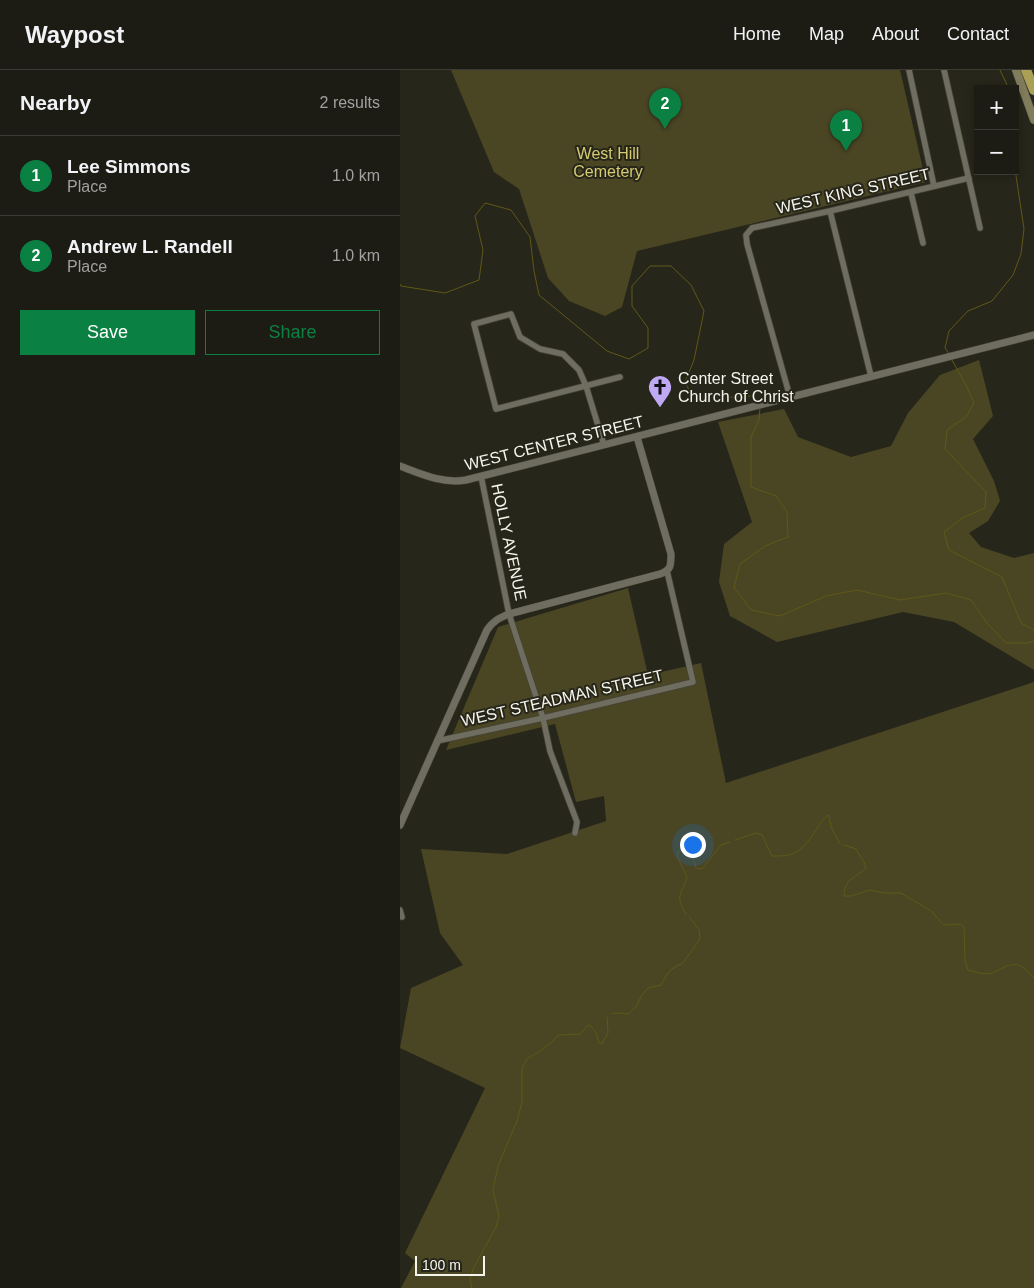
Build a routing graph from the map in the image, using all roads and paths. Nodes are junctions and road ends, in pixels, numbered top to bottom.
1 (909, 70) edge
2 (944, 70) edge
3 (1016, 70) edge
4 (1026, 70) edge
5 (1034, 90) edge
6 (1034, 120) edge
7 (969, 178) junction
8 (934, 186) junction
9 (911, 192) junction
10 (830, 211) junction
11 (980, 228) dead end
12 (923, 243) dead end
13 (1034, 335) edge
14 (871, 376) junction
15 (620, 377) dead end
16 (586, 386) junction
17 (790, 397) junction
18 (637, 437) junction
19 (604, 445) junction
20 (400, 466) edge
21 (481, 476) junction
22 (666, 572) junction
23 (509, 614) junction
24 (543, 718) junction
25 (437, 741) junction
26 (400, 825) edge
27 (575, 833) dead end
28 (400, 910) edge
29 (402, 917) dead end

1 - 8 street
2 - 7 street
3 - 6 main road
4 - 5 highway
7 - 8 street, WEST KING STREET
7 - 11 street
8 - 9 street, WEST KING STREET
9 - 10 street, WEST KING STREET
9 - 12 street
10 - 14 street
10 - 17 street, WEST KING STREET
13 - 14 street, WEST CENTER STREET
14 - 17 street, WEST CENTER STREET
15 - 16 street
16 - 16 street
16 - 19 street
17 - 18 street, WEST CENTER STREET
18 - 19 street, WEST CENTER STREET
18 - 22 street
19 - 21 street, WEST CENTER STREET
20 - 21 street, WEST CENTER STREET
21 - 23 street, HOLLY AVENUE
22 - 23 street
22 - 24 street, WEST STEADMAN STREET
23 - 24 street, HOLLY AVENUE
23 - 25 street
24 - 25 street, WEST STEADMAN STREET
24 - 27 street, HOLLY AVENUE
25 - 26 street
28 - 29 street

